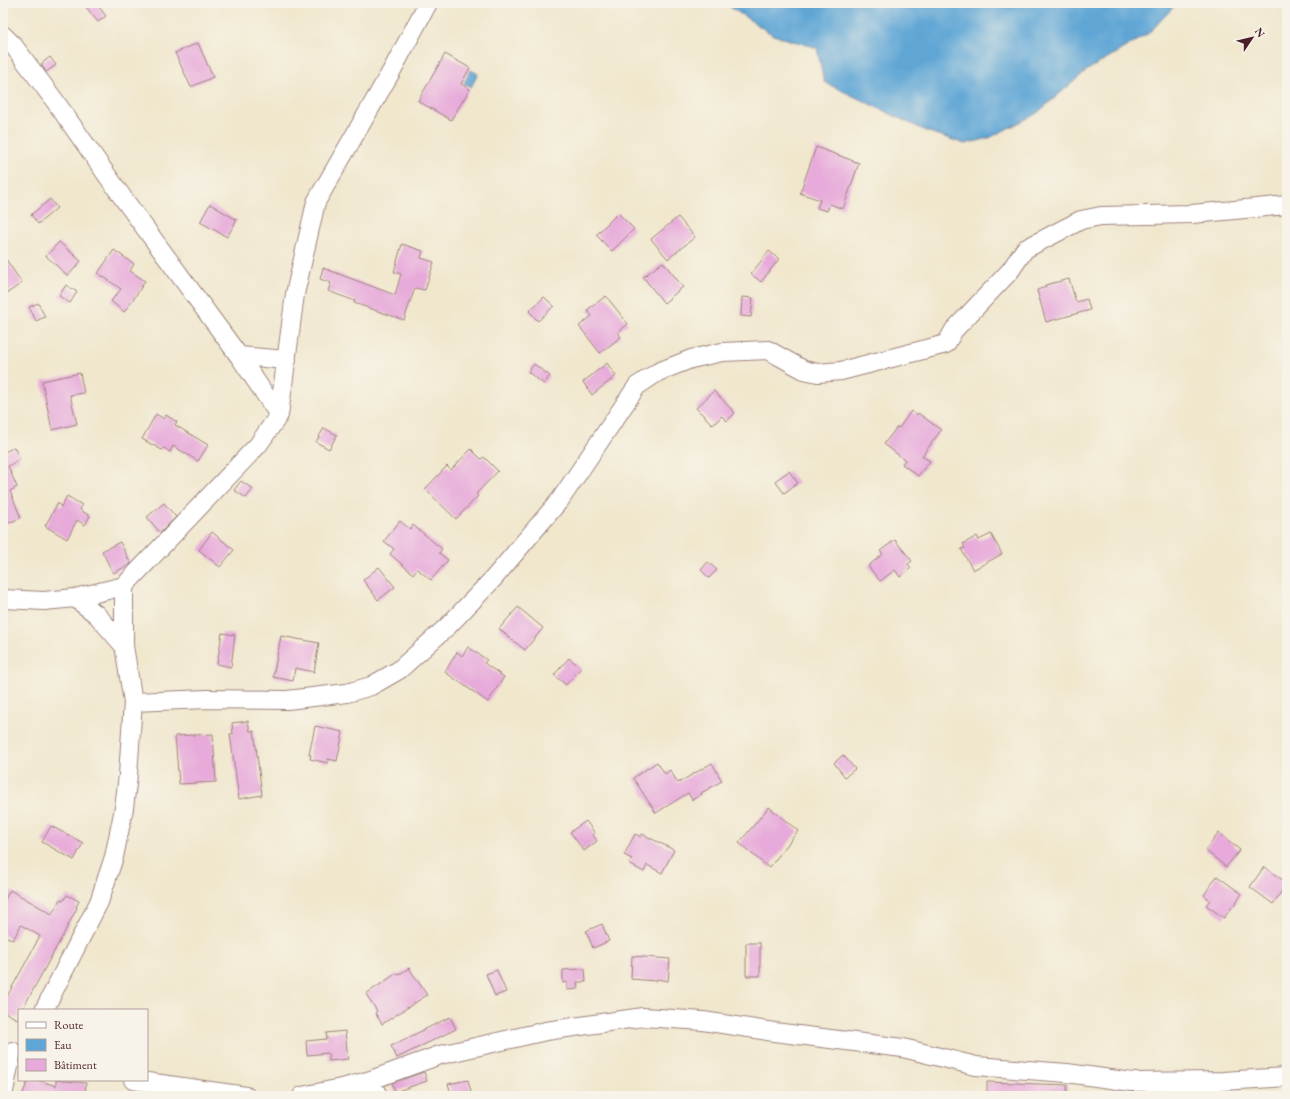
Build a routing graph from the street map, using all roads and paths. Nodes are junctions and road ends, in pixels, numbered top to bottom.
1 (428, 3) edge
2 (3, 35) edge
3 (1287, 205) edge
4 (239, 356) junction
5 (287, 360) junction
6 (279, 415) junction
7 (124, 586) junction
8 (75, 598) junction
9 (3, 599) edge
10 (124, 646) junction
11 (133, 702) junction
12 (45, 1009) edge
13 (11, 1051) edge
14 (1287, 1076) edge
15 (140, 1081) edge
16 (374, 1088) edge
17 (3, 1096) edge
18 (246, 1096) edge
19 (302, 1096) edge

1 - 5 street
2 - 4 street
3 - 11 street
4 - 5 street
4 - 6 street
5 - 6 street
6 - 7 street
7 - 8 street
7 - 10 street
8 - 9 street
8 - 10 street
10 - 11 street
11 - 12 street
13 - 17 street
14 - 16 street
15 - 18 street
16 - 19 street

